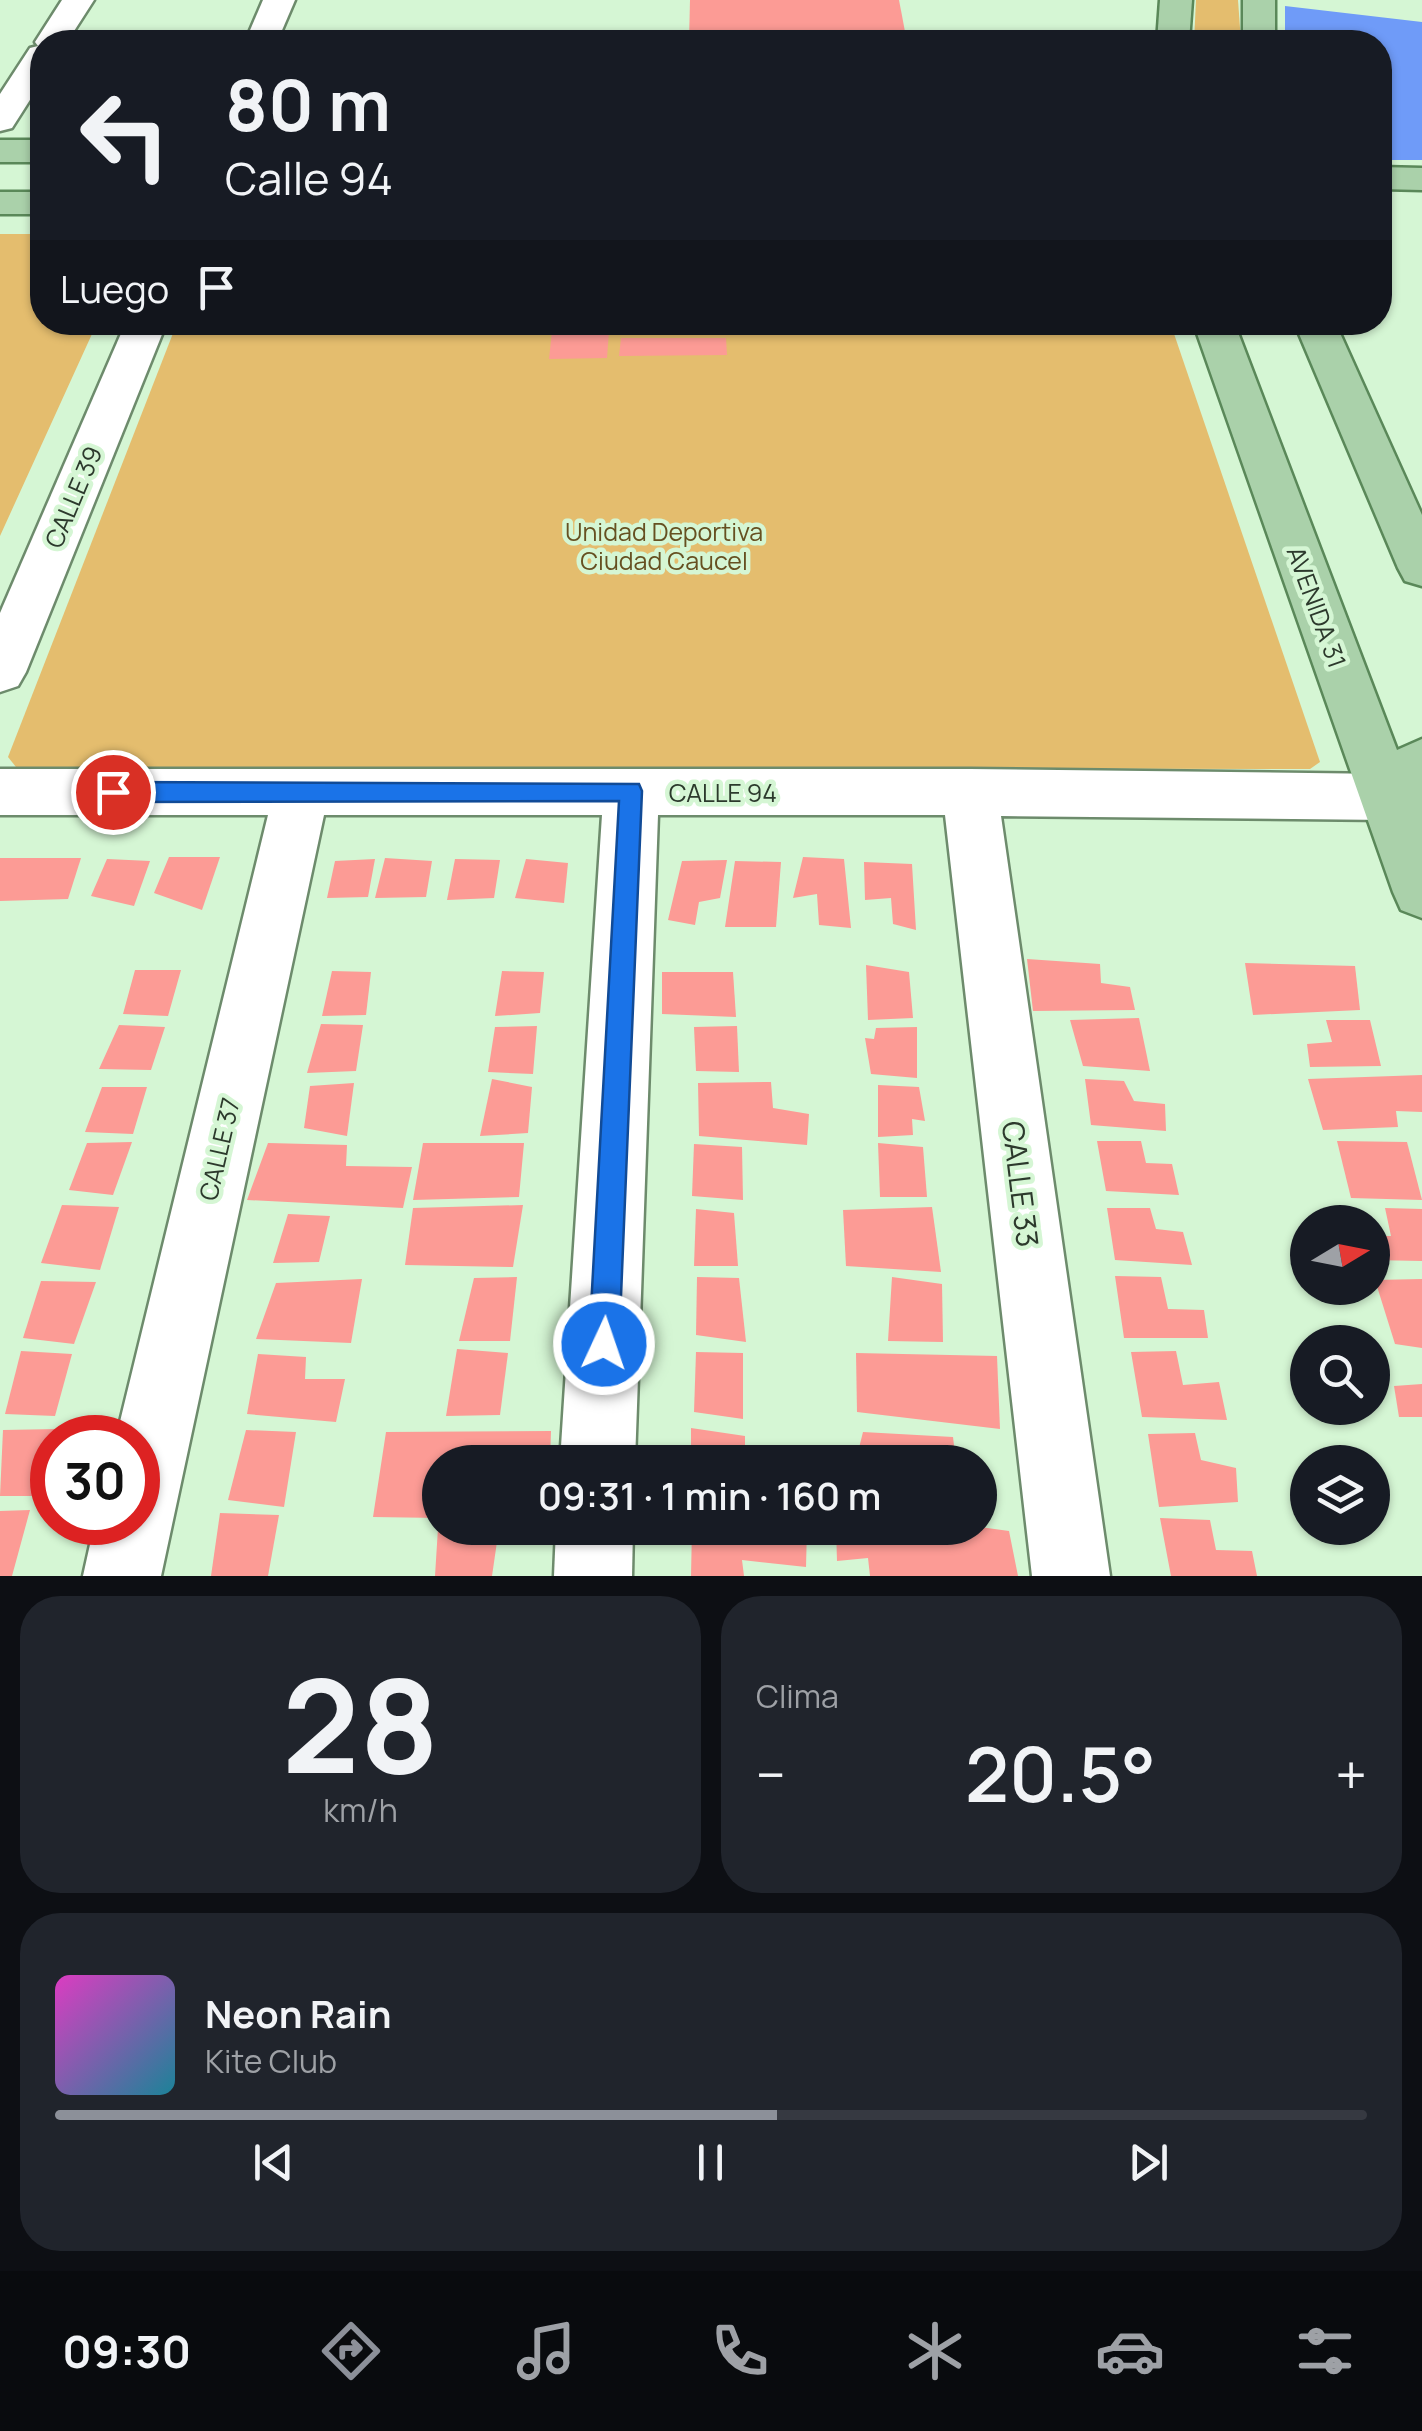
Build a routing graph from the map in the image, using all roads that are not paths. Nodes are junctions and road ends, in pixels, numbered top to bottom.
1 (78, 0) edge
2 (279, 0) edge
3 (1176, 0) edge
4 (1259, 0) edge
5 (58, 30) edge
6 (266, 30) edge
7 (1174, 30) edge
8 (1259, 30) edge
9 (22, 73) edge
10 (0, 122) edge
11 (30, 151) edge
12 (0, 152) edge
13 (1392, 178) edge
14 (1422, 179) edge
15 (0, 202) edge
16 (30, 203) edge
17 (142, 335) edge
18 (1217, 335) edge
19 (1320, 335) edge
20 (1422, 568) edge
21 (0, 672) edge
22 (631, 791) junction
23 (0, 792) edge
24 (301, 792) junction
25 (970, 792) junction
26 (1410, 792) edge
27 (1422, 892) edge
28 (159, 1415) edge
29 (599, 1445) edge
30 (129, 1545) edge
31 (594, 1545) edge
32 (122, 1576) edge
33 (592, 1576) edge
34 (1071, 1576) edge

1 - 5 street
2 - 6 street
3 - 7 main road
4 - 8 main road
9 - 10 street
11 - 12 main road
13 - 14 main road
15 - 16 main road
17 - 21 street, CALLE 39
18 - 26 main road, AVENIDA 31
19 - 20 main road
22 - 24 street, CALLE 94
22 - 25 street, CALLE 94
22 - 29 street
23 - 24 street, CALLE 94
24 - 28 street, CALLE 37
25 - 26 street, CALLE 94
25 - 34 street, CALLE 33
26 - 27 main road, AVENIDA 31
30 - 32 street
31 - 33 street

